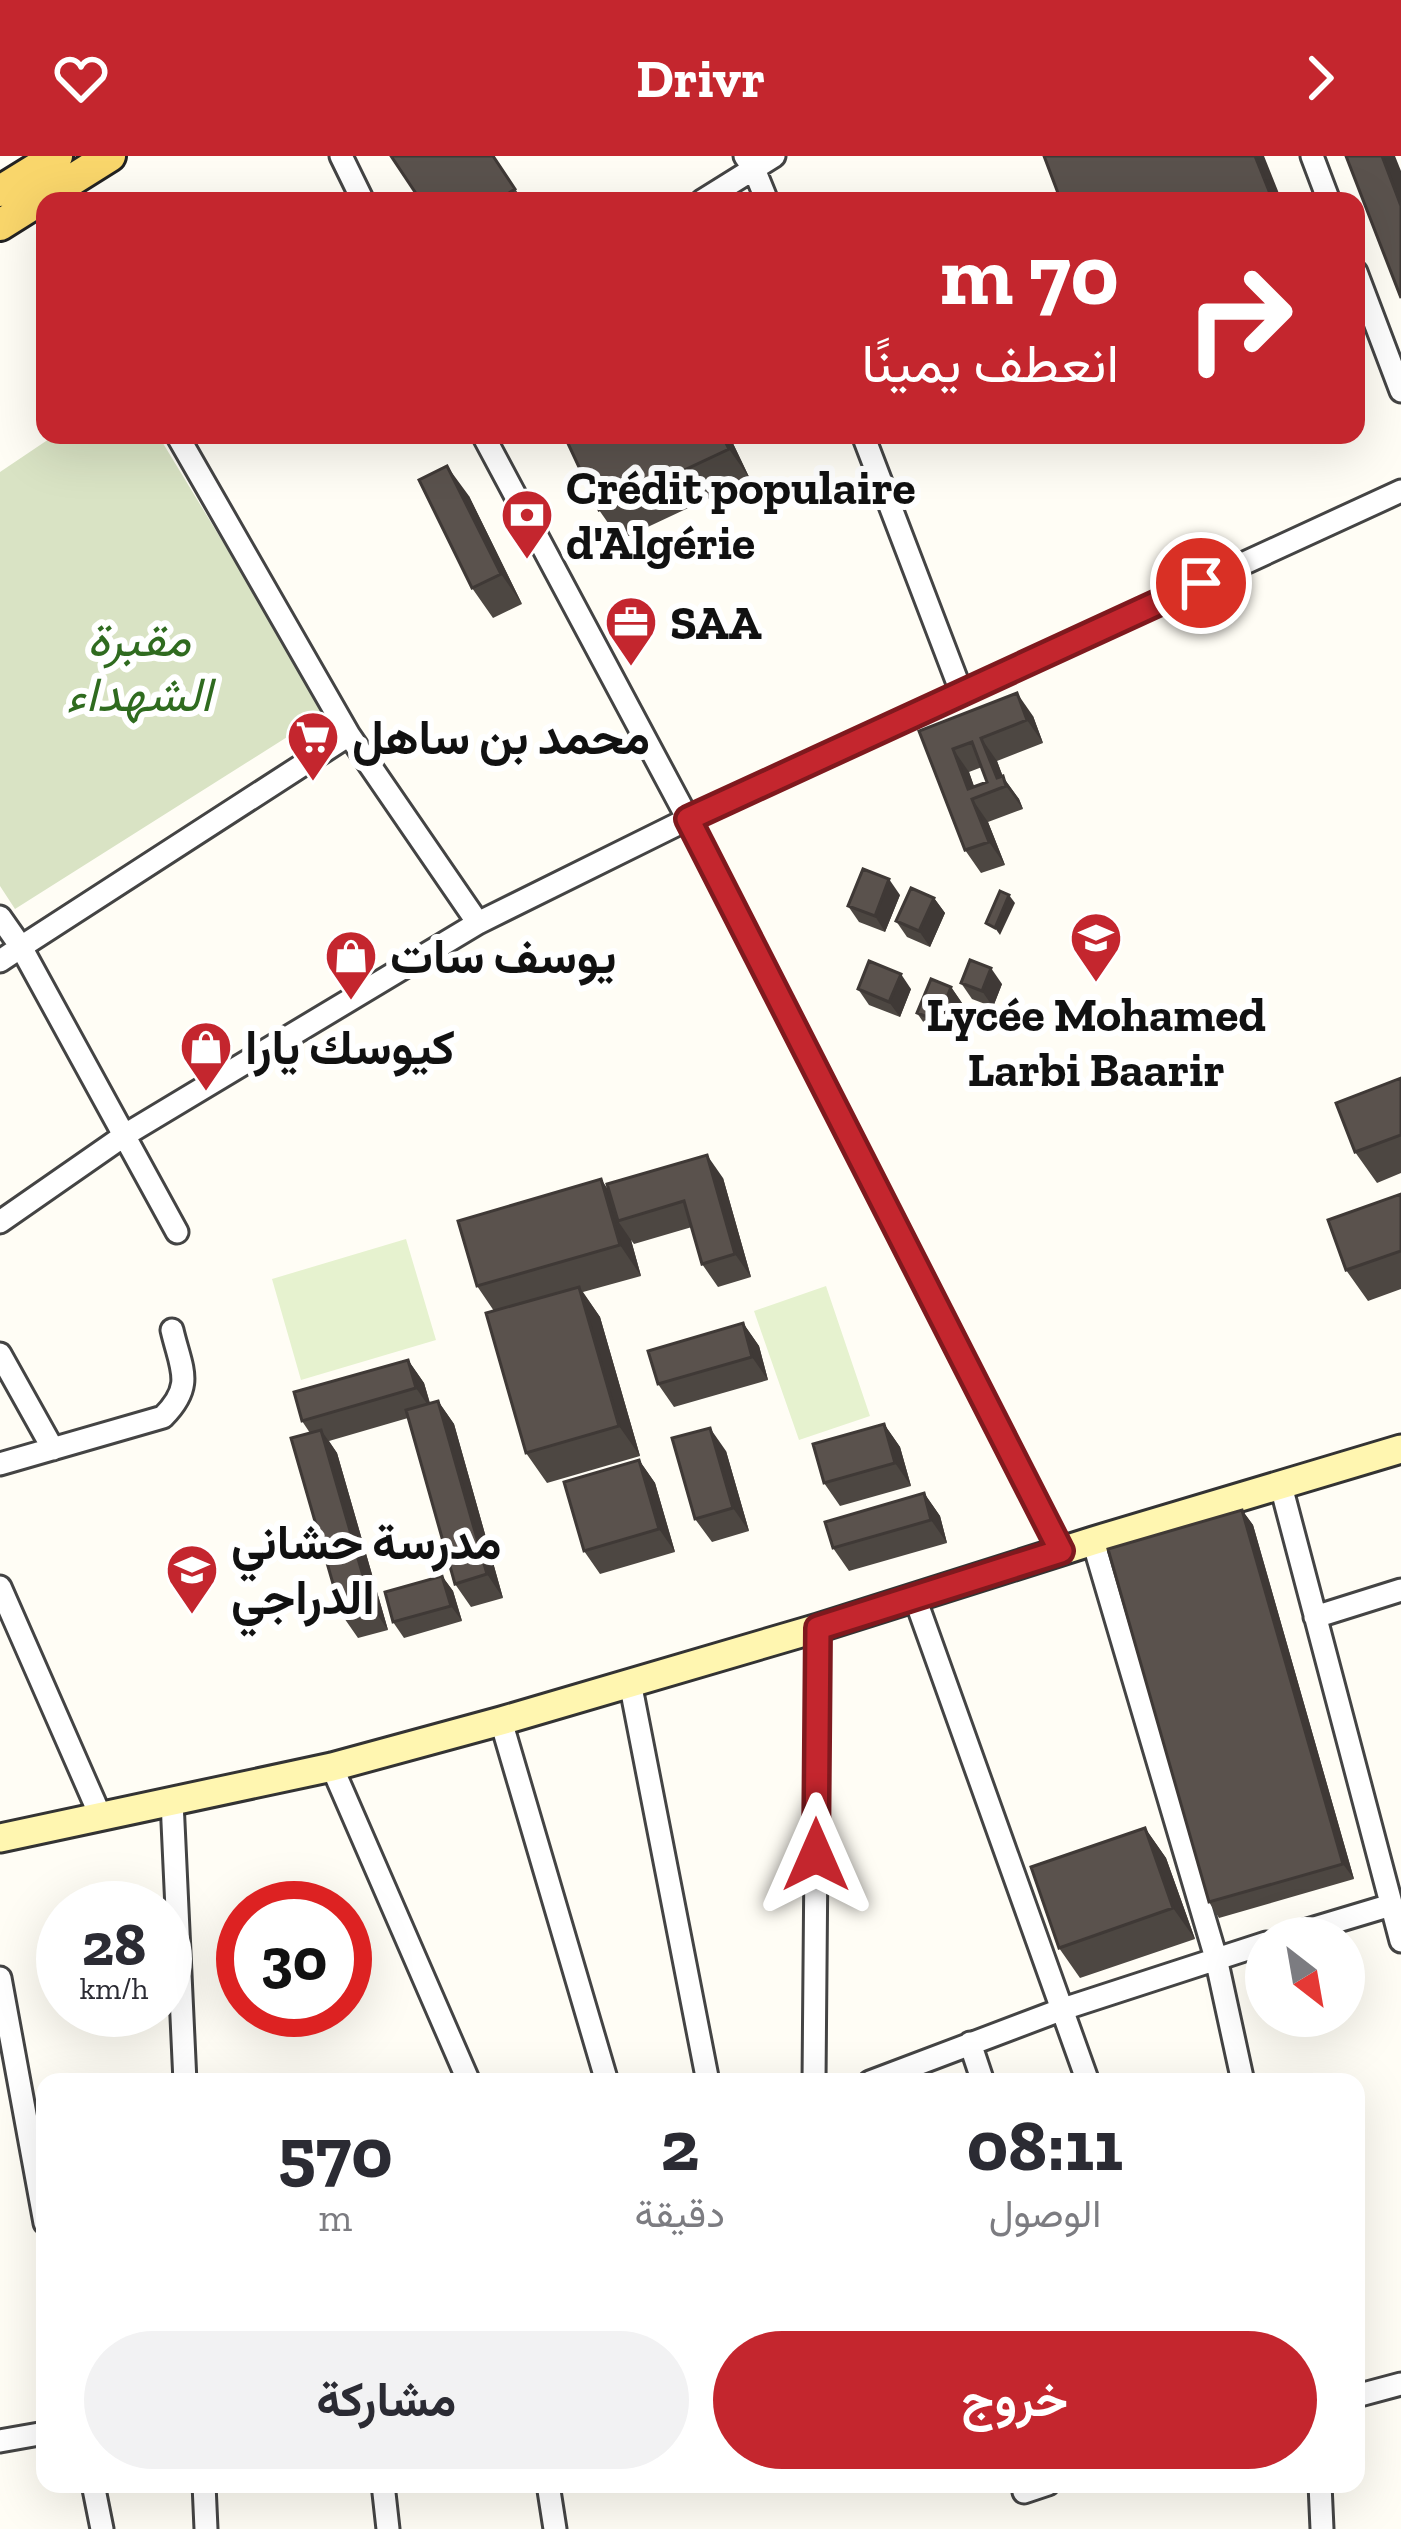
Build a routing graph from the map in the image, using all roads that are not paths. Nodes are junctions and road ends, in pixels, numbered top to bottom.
1 (57, 156) edge
2 (110, 156) edge
3 (341, 156) edge
4 (774, 156) edge
5 (1312, 156) edge
6 (749, 162) edge
7 (26, 185) edge
8 (359, 192) edge
9 (713, 192) edge
10 (763, 192) edge
11 (1326, 192) edge
12 (0, 225) edge
13 (1365, 296) edge
14 (1401, 391) edge
15 (182, 444) edge
16 (488, 444) edge
17 (866, 444) edge
18 (1401, 490) edge
19 (962, 694) junction
20 (349, 735) junction
21 (688, 819) junction
22 (0, 917) edge
23 (478, 923) junction
24 (21, 947) junction
25 (0, 961) edge
26 (125, 1135) junction
27 (0, 1222) edge
28 (178, 1232) dead end
29 (172, 1330) dead end
30 (0, 1354) edge
31 (52, 1449) junction
32 (1401, 1449) edge
33 (0, 1464) edge
34 (1281, 1486) junction
35 (1093, 1540) junction
36 (1061, 1551) junction
37 (0, 1587) edge
38 (1401, 1590) edge
39 (915, 1598) junction
40 (1316, 1617) junction
41 (818, 1628) junction
42 (630, 1682) junction
43 (502, 1721) junction
44 (332, 1767) junction
45 (172, 1801) junction
46 (100, 1815) junction
47 (0, 1838) edge
48 (1391, 1905) junction
49 (1351, 1917) edge
50 (1401, 1941) edge
51 (1245, 1949) edge
52 (1216, 1958) junction
53 (0, 1978) edge
54 (1063, 2009) junction
55 (970, 2043) junction
56 (184, 2073) edge
57 (465, 2073) edge
58 (604, 2073) edge
59 (706, 2073) edge
60 (814, 2073) edge
61 (893, 2073) edge
62 (980, 2073) edge
63 (1085, 2073) edge
64 (1242, 2073) edge
65 (36, 2174) edge
66 (1401, 2384) edge
67 (1365, 2394) edge
68 (36, 2435) edge
69 (0, 2441) edge
70 (95, 2493) edge
71 (204, 2493) edge
72 (384, 2493) edge
73 (549, 2493) edge
74 (1320, 2493) edge
75 (102, 2529) edge
76 (206, 2529) edge
77 (388, 2529) edge
78 (555, 2529) edge
79 (1322, 2529) edge

1 - 7 main road
2 - 7 main road
3 - 8 street
4 - 6 street
5 - 11 street
6 - 9 street
6 - 10 street
7 - 12 main road
13 - 14 street
15 - 20 street
16 - 21 street
17 - 19 street
18 - 19 street
19 - 21 street
20 - 23 street
20 - 24 street
21 - 23 street
21 - 36 street
22 - 24 street
23 - 26 street
24 - 25 street
24 - 26 street
26 - 27 street
26 - 28 street
29 - 31 street
30 - 31 street
31 - 33 street
32 - 34 street
34 - 35 street
34 - 40 street
35 - 36 street
35 - 52 street
36 - 39 street
37 - 46 street
38 - 40 street
39 - 41 street
39 - 54 street
40 - 48 street
41 - 42 street
41 - 60 street
42 - 43 street
42 - 59 street
43 - 44 street
43 - 58 street
44 - 45 street
44 - 57 street
45 - 46 street
45 - 56 street
46 - 47 street
48 - 49 street
48 - 50 street
51 - 52 street
52 - 54 street
52 - 64 street
53 - 65 street
54 - 55 street
54 - 63 street
55 - 61 street
55 - 62 street
66 - 67 street
68 - 69 street
70 - 75 street
71 - 76 street
72 - 77 street
73 - 78 street
74 - 79 street

